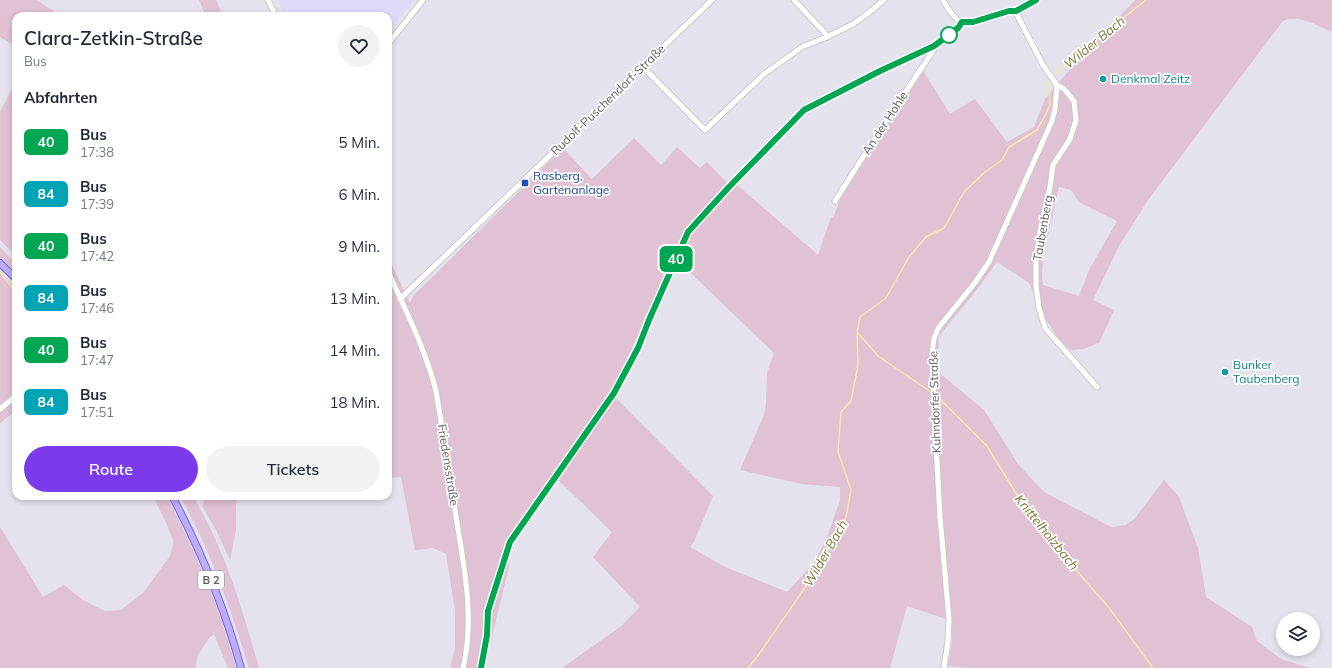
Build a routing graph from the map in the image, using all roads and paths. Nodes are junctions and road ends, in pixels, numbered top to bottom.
1 (268, 0) edge
2 (423, 0) edge
3 (712, 0) edge
4 (794, 0) edge
5 (884, 0) edge
6 (943, 0) edge
7 (1036, 0) edge
8 (1016, 11) junction
9 (274, 12) edge
10 (962, 22) junction
11 (827, 37) junction
12 (392, 39) edge
13 (934, 46) junction
14 (642, 66) junction
15 (1056, 83) junction
16 (834, 201) dead end
17 (0, 262) edge
18 (12, 275) edge
19 (392, 280) edge
20 (400, 299) junction
21 (1097, 387) dead end
22 (12, 400) edge
23 (0, 410) edge
24 (174, 500) edge
25 (241, 668) edge
26 (463, 668) edge
27 (481, 668) edge
28 (944, 668) edge

1 - 9 street
2 - 12 street
3 - 14 street, Rudolf-Puschendorf-Straße
4 - 11 street
5 - 11 street
6 - 10 street
7 - 8 street
8 - 10 street
8 - 15 street
10 - 13 street
11 - 14 street
13 - 16 street, An der Hohle
13 - 27 street
14 - 20 street, Rudolf-Puschendorf-Straße
15 - 21 street, Taubenberg
15 - 28 street, Kuhndorfer Straße
17 - 18 main road
19 - 20 street, Friedensstraße
20 - 26 street, Friedensstraße
22 - 23 street
24 - 25 main road, B 2

